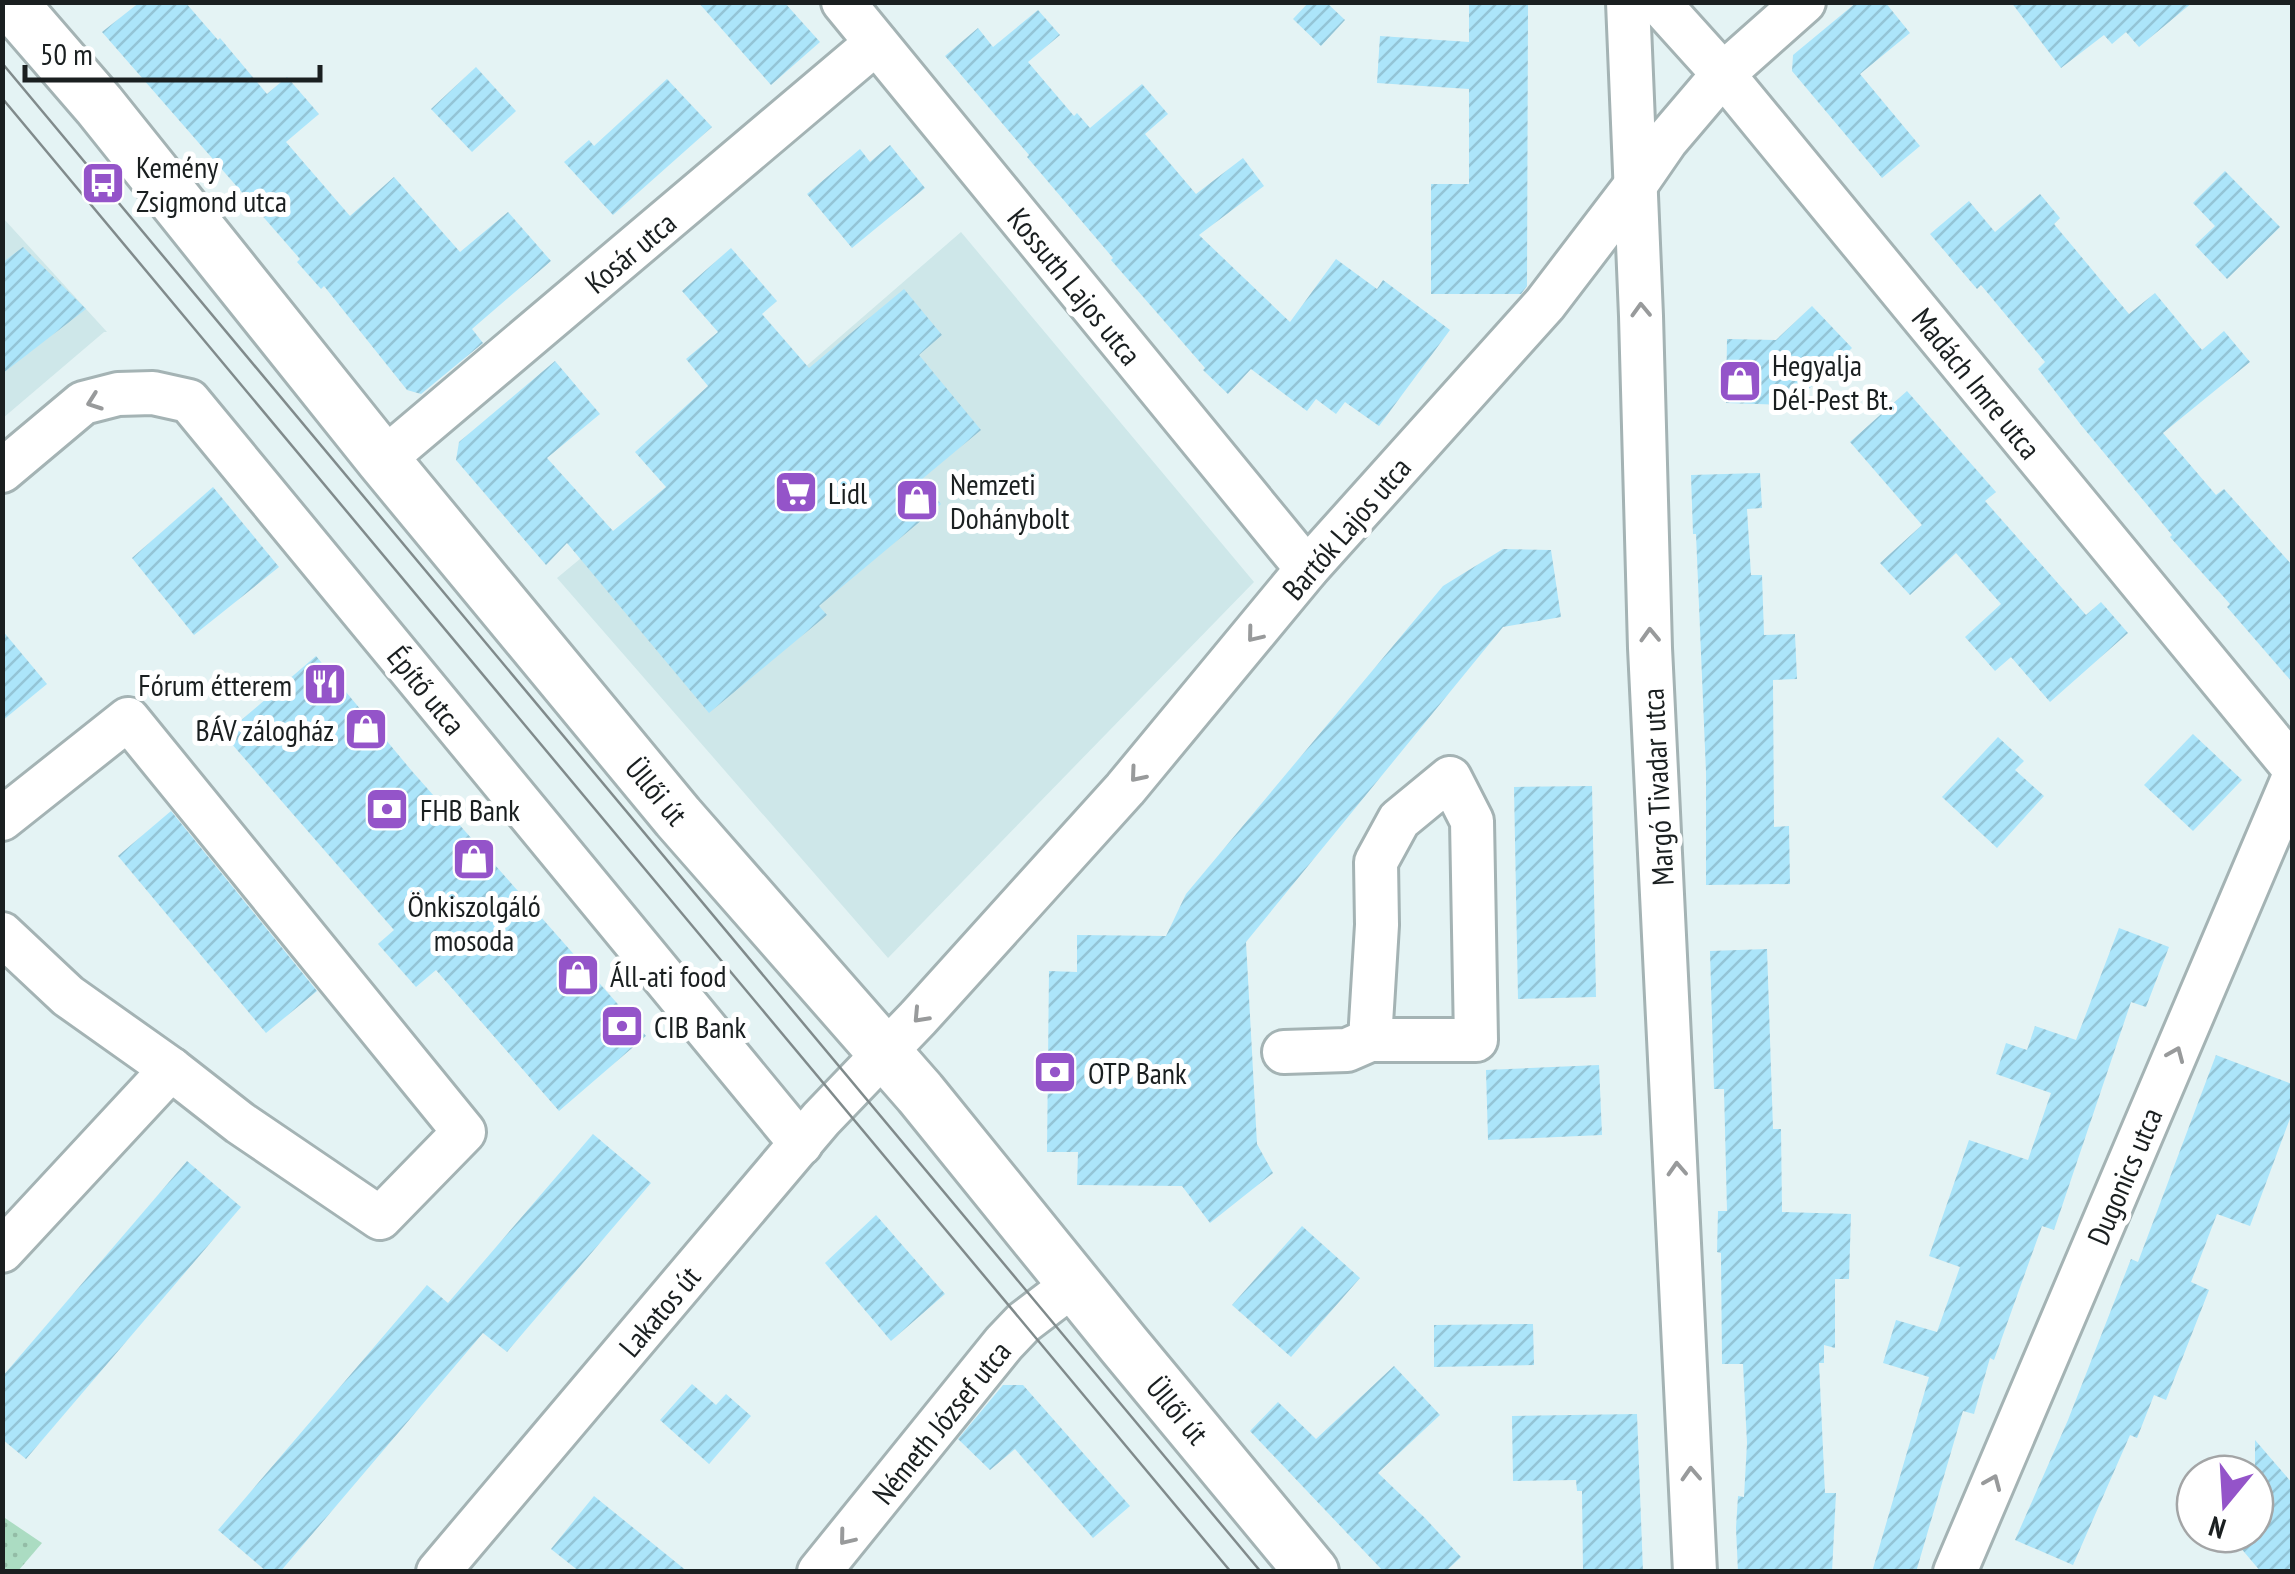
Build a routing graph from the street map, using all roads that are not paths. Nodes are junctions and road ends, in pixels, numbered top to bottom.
1 (843, 2) edge
2 (1628, 2) edge
3 (1658, 2) edge
4 (1804, 2) edge
5 (21, 8) edge
6 (876, 43) junction
7 (1723, 74) junction
8 (1635, 186) junction
9 (383, 460) junction
10 (2, 471) edge
11 (1308, 569) junction
12 (2292, 766) edge
13 (2292, 782) edge
14 (2, 819) edge
15 (2, 934) edge
16 (1370, 1040) junction
17 (1284, 1052) dead end
18 (884, 1054) junction
19 (171, 1069) junction
20 (801, 1144) junction
21 (2, 1251) edge
22 (1074, 1284) junction
23 (438, 1572) edge
24 (819, 1572) edge
25 (1312, 1572) edge
26 (1695, 1572) edge
27 (1955, 1572) edge

1 - 6 street, Kossuth Lajos utca
2 - 8 street, Margó Tivadar utca
3 - 7 street, Madách Imre utca
4 - 7 street, Bartók Lajos utca
5 - 9 main road, Üllői út
6 - 9 street, Kosár utca
6 - 11 street, Kossuth Lajos utca
7 - 8 street, Bartók Lajos utca
7 - 12 street, Madách Imre utca
8 - 11 street, Bartók Lajos utca
26 -> 8 street, Margó Tivadar utca
9 - 18 main road, Üllői út
20 -> 10 street, Építő utca
11 -> 18 street, Bartók Lajos utca
27 -> 13 street, Dugonics utca
14 - 19 street
15 - 19 street
16 - 16 street
16 - 17 street
18 - 20 street, Lakatos út
18 - 22 main road, Üllői út
19 - 21 street
20 - 23 street, Lakatos út
22 -> 24 street, Németh József utca
22 - 25 main road, Üllői út

